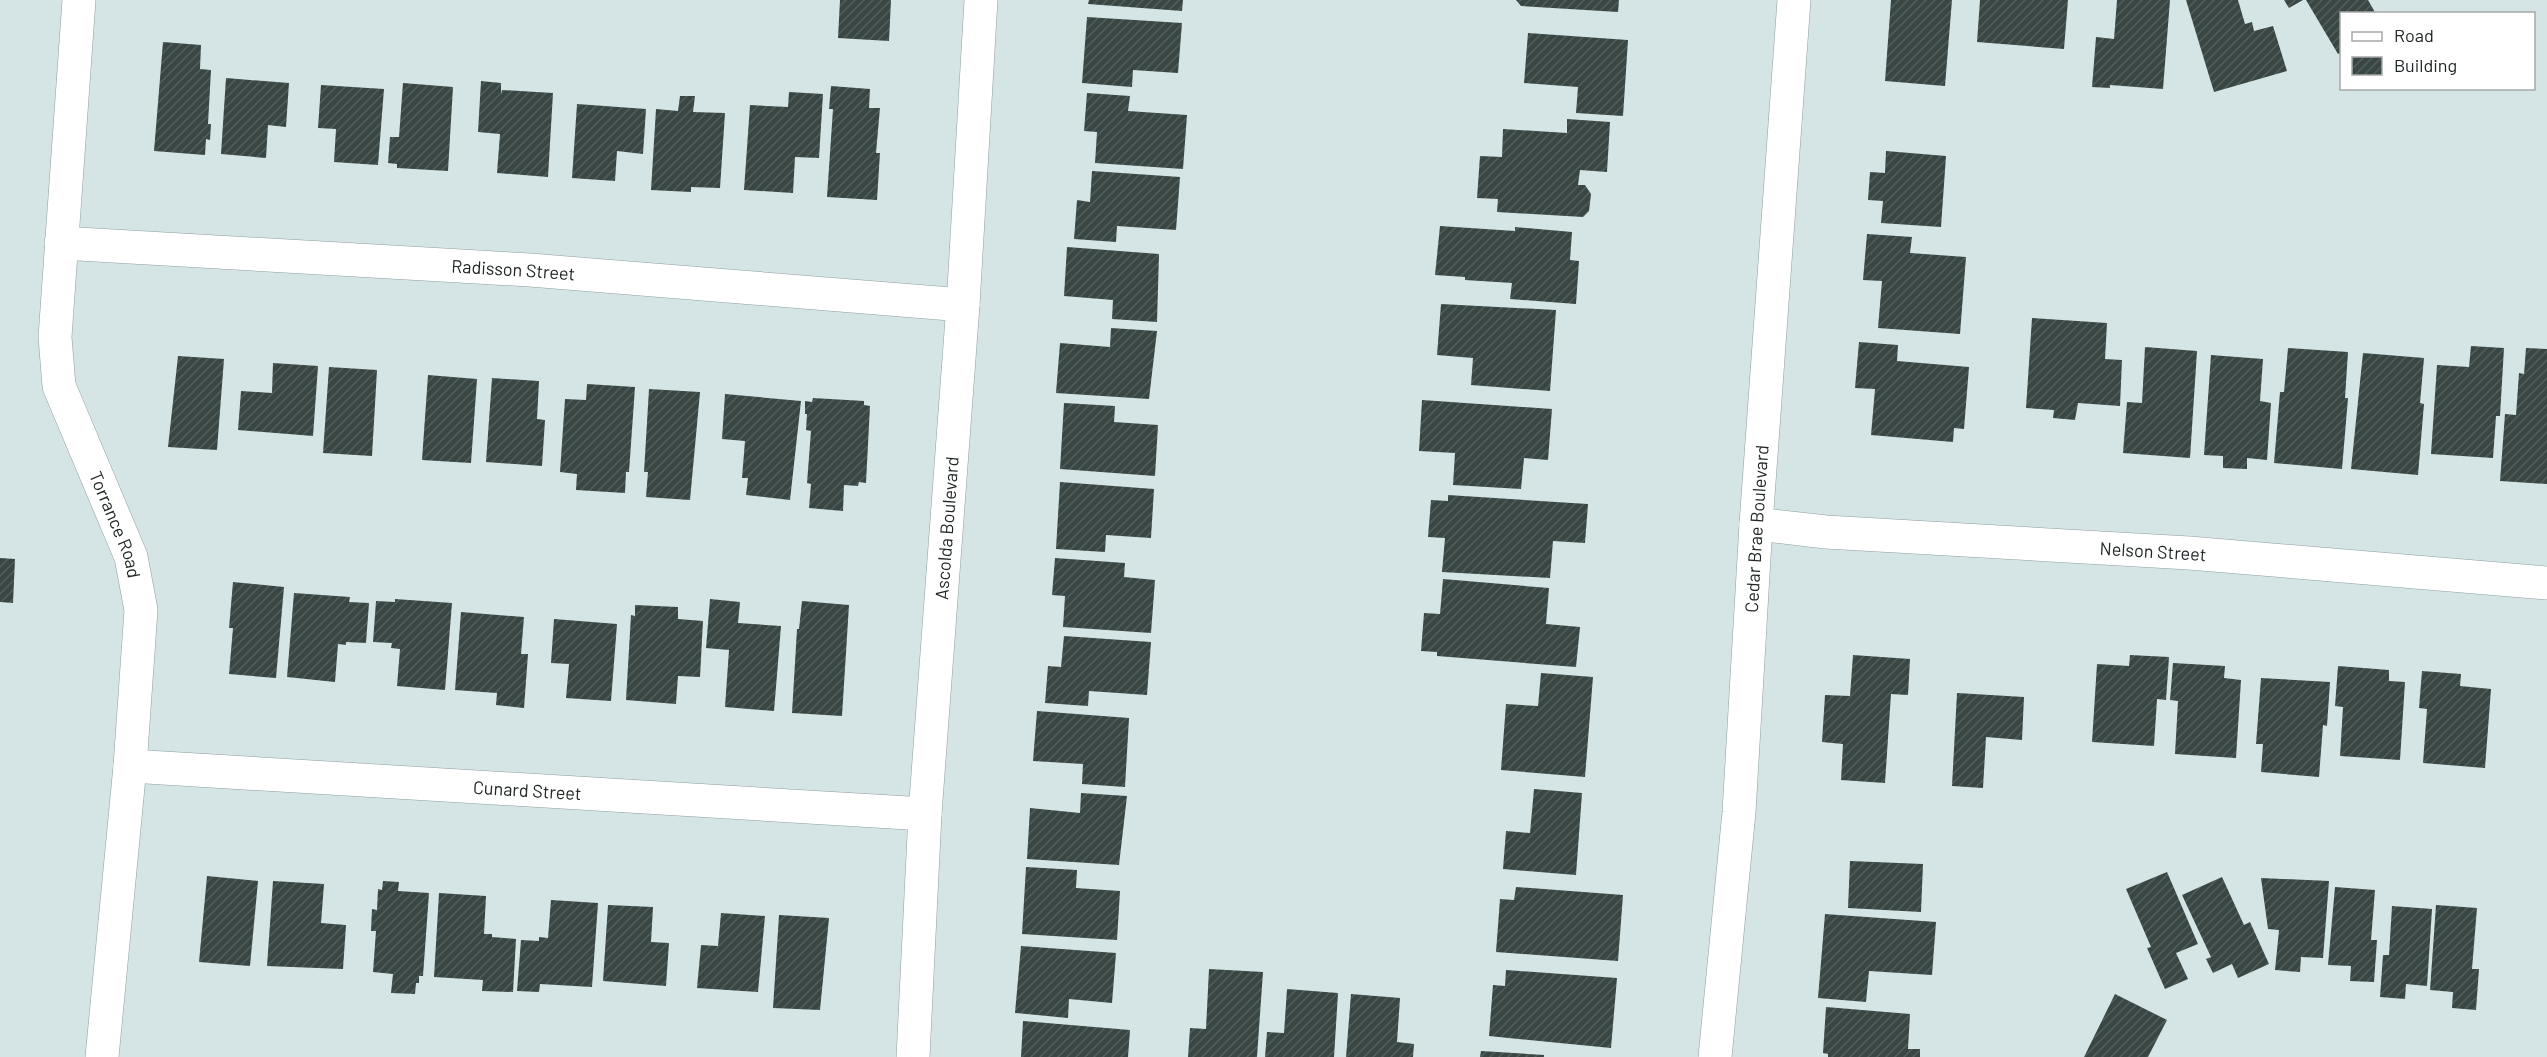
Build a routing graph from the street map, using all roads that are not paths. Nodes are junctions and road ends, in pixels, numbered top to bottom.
1 (80, 0) edge
2 (981, 0) edge
3 (1794, 0) edge
4 (62, 243) junction
5 (963, 305) junction
6 (1756, 524) junction
7 (2547, 583) edge
8 (130, 766) junction
9 (925, 814) junction
10 (102, 1057) edge
11 (913, 1057) edge
12 (1715, 1057) edge

1 - 4 street, Torrance Road
2 - 5 street, Ascolda Boulevard
3 - 6 street, Cedar Brae Boulevard
4 - 5 street, Radisson Street
4 - 8 street, Torrance Road
5 - 9 street, Ascolda Boulevard
6 - 7 street, Nelson Street
6 - 12 street, Cedar Brae Boulevard
8 - 9 street, Cunard Street
8 - 10 street, Torrance Road
9 - 11 street, Ascolda Boulevard

